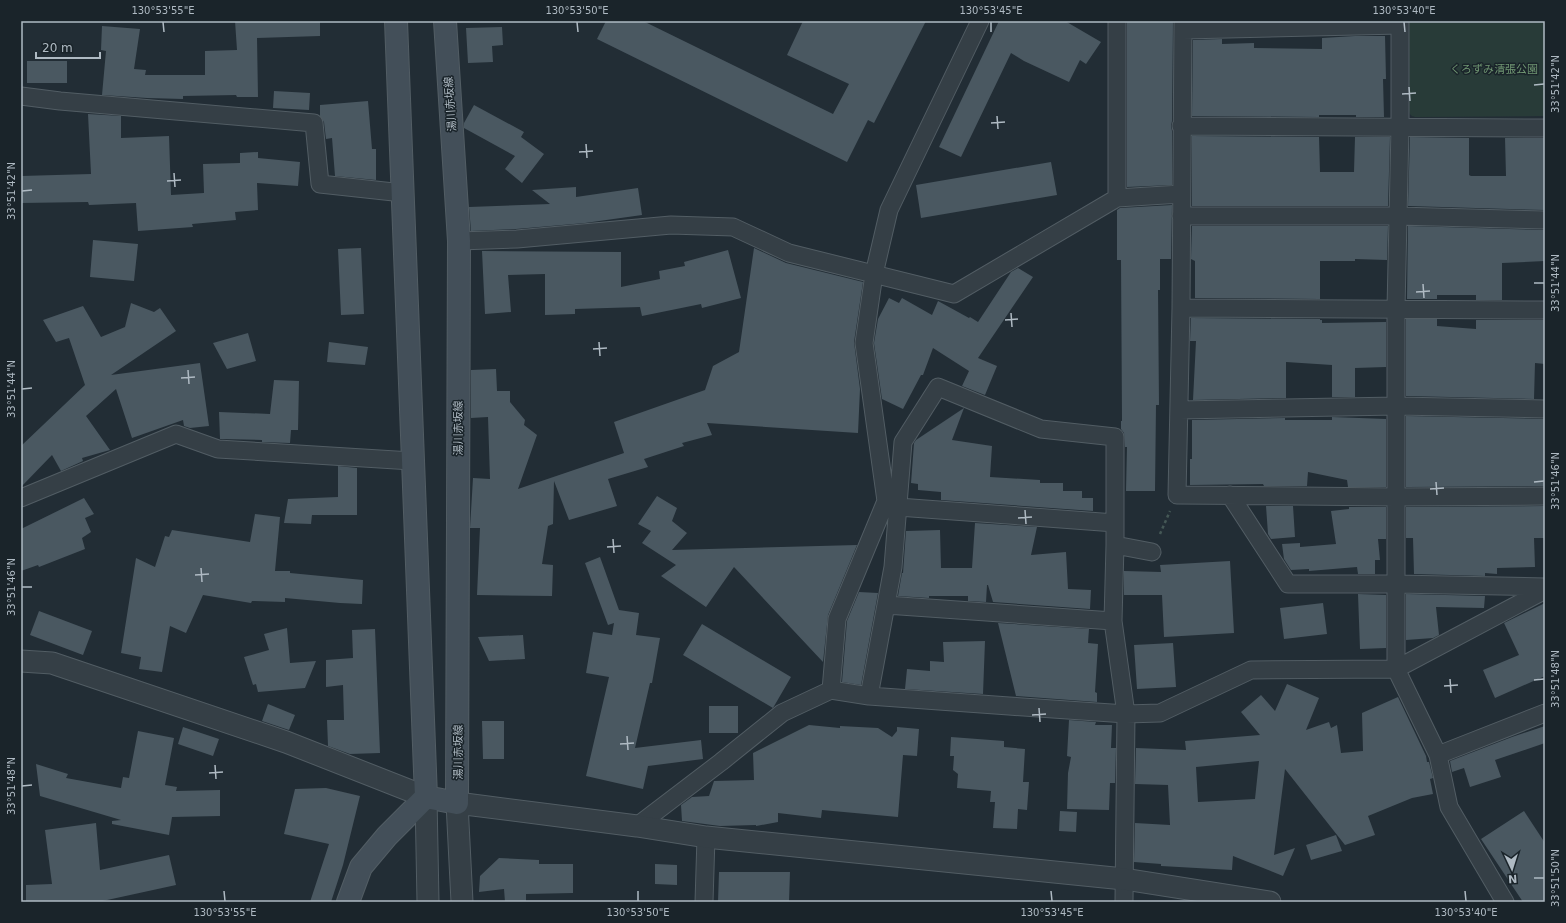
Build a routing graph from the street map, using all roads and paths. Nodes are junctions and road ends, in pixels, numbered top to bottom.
1 (396, 21) edge
2 (445, 21) edge
3 (980, 21) edge
4 (1117, 21) edge
5 (1400, 23) edge
6 (1183, 26) edge
7 (21, 96) edge
8 (1182, 126) junction
9 (1400, 127) junction
10 (1545, 128) edge
11 (403, 193) junction
12 (1181, 194) junction
13 (1117, 198) junction
14 (1181, 216) junction
15 (1398, 216) junction
16 (1545, 220) edge
17 (459, 241) junction
18 (874, 274) junction
19 (1181, 308) junction
20 (1396, 309) junction
21 (1545, 310) edge
22 (1397, 406) junction
23 (1545, 409) edge
24 (1179, 410) junction
25 (412, 461) junction
26 (1178, 495) junction
27 (1230, 495) junction
28 (1545, 496) edge
29 (21, 498) edge
30 (1396, 498) junction
31 (898, 507) junction
32 (1115, 523) junction
33 (1115, 545) junction
34 (1152, 552) joint
35 (1396, 584) junction
36 (1545, 586) edge
37 (1545, 590) edge
38 (886, 605) junction
39 (1113, 621) junction
40 (21, 661) edge
41 (1396, 669) junction
42 (831, 690) junction
43 (869, 696) junction
44 (1545, 713) edge
45 (1126, 714) junction
46 (1438, 755) junction
47 (426, 797) junction
48 (458, 803) junction
49 (637, 826) junction
50 (706, 837) junction
51 (1124, 879) junction
52 (348, 902) edge
53 (428, 902) edge
54 (462, 902) edge
55 (704, 902) edge
56 (1124, 902) edge
57 (1270, 902) edge
58 (1505, 902) edge

1 - 11 main road
2 - 17 main road, 湯川赤坂線
3 - 18 street
4 - 13 street
5 - 6 street
5 - 9 street
6 - 8 street
7 - 11 street
8 - 9 street
8 - 12 street
9 - 10 street
9 - 15 street
11 - 25 main road
12 - 13 street
12 - 14 street
13 - 18 street
14 - 15 street
14 - 19 street
15 - 16 street
15 - 20 street
17 - 18 street
17 - 48 main road, 湯川赤坂線
18 - 42 street
19 - 20 street
19 - 24 street
20 - 21 street
20 - 22 street
22 - 23 street
22 - 24 street
22 - 30 street
24 - 26 street
25 - 29 street
25 - 47 main road
26 - 27 street
26 - 34 path
27 - 30 street
27 - 35 street
28 - 30 street
30 - 35 street
31 - 32 street
31 - 32 street
31 - 38 street
32 - 33 street
33 - 34 street
33 - 39 street
35 - 36 street
35 - 41 street
37 - 41 street
38 - 39 street
38 - 43 street
39 - 45 street
40 - 47 street
41 - 45 street
41 - 46 street
42 - 43 street
42 - 49 street
43 - 45 street
44 - 46 street
45 - 51 street
46 - 58 street
47 - 48 main road
47 - 52 main road
47 - 53 street
48 - 49 street
48 - 54 street
49 - 50 street
50 - 51 street
50 - 55 street
51 - 56 street
51 - 57 street

